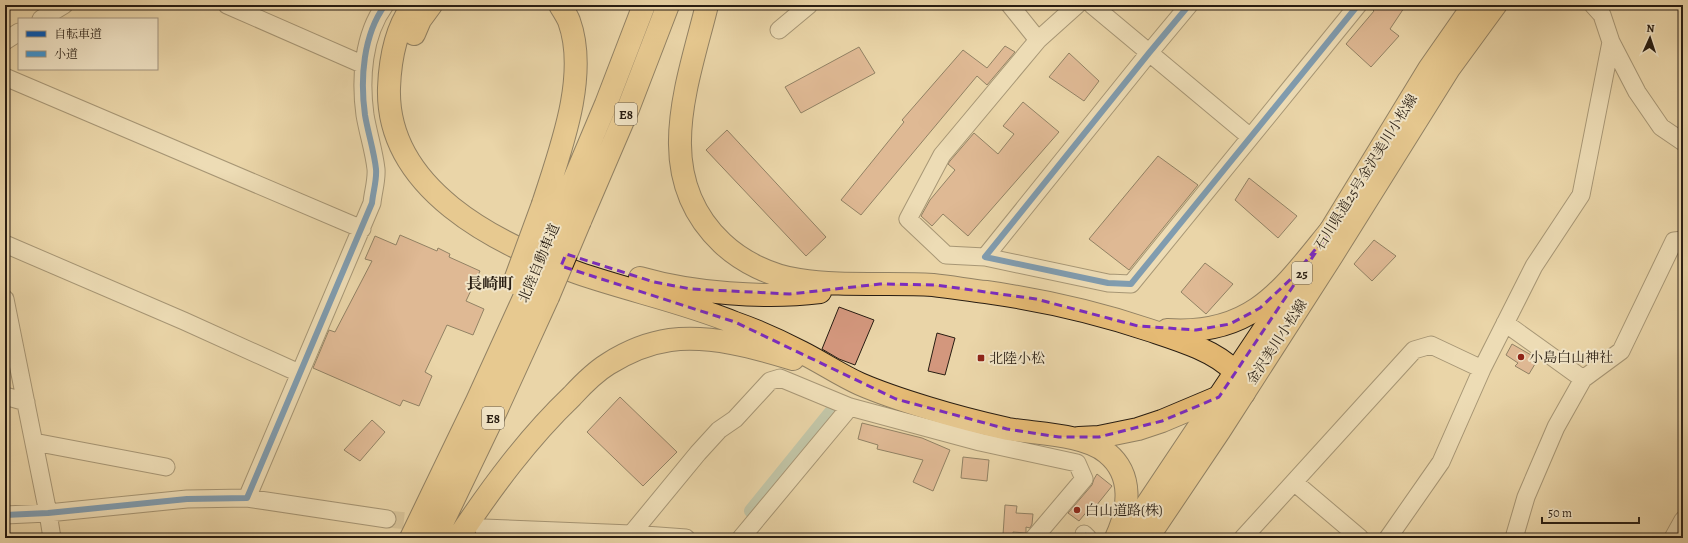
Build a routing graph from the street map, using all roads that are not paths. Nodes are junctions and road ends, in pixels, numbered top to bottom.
1 (64, 5) edge
2 (227, 5) edge
3 (385, 5) edge
4 (414, 5) edge
5 (431, 5) edge
6 (560, 5) edge
7 (644, 5) edge
8 (668, 5) edge
9 (707, 5) edge
10 (809, 5) edge
11 (1010, 5) edge
12 (1077, 5) edge
13 (1092, 5) edge
14 (1189, 5) edge
15 (1358, 5) edge
16 (1473, 5) edge
17 (1496, 5) edge
18 (1602, 8) edge
19 (43, 18) edge
20 (779, 30) dead end
21 (18, 33) edge
22 (1038, 40) junction
23 (5, 41) edge
24 (1611, 42) junction
25 (1148, 53) junction
26 (364, 65) junction
27 (5, 77) edge
28 (1249, 136) junction
29 (1683, 142) edge
30 (551, 209) junction
31 (362, 229) junction
32 (1330, 231) junction
33 (1683, 240) edge
34 (5, 244) edge
35 (984, 257) junction
36 (880, 284) junction
37 (5, 299) edge
38 (1505, 323) junction
39 (1138, 326) junction
40 (1482, 369) junction
41 (764, 372) dead end
42 (1235, 372) junction
43 (299, 373) junction
44 (1582, 379) junction
45 (858, 383) junction
46 (1244, 393) junction
47 (5, 396) edge
48 (1219, 398) junction
49 (26, 402) junction
50 (850, 407) junction
51 (719, 430) junction
52 (1059, 437) junction
53 (34, 442) junction
54 (166, 467) dead end
55 (1294, 482) junction
56 (247, 498) junction
57 (48, 513) junction
58 (5, 515) edge
59 (387, 520) tunnel mouth
60 (1683, 520) edge
61 (483, 528) dead end
62 (506, 534) edge
63 (629, 536) edge
64 (52, 538) edge
65 (411, 538) edge
66 (435, 538) edge
67 (458, 538) edge
68 (686, 538) edge
69 (741, 538) edge
70 (1034, 538) edge
71 (1116, 538) edge
72 (1124, 538) edge
73 (1148, 538) edge
74 (1243, 538) edge
75 (1360, 538) edge
76 (1388, 538) edge
77 (1514, 538) edge
78 (1674, 538) edge

1 - 19 street
2 - 26 street
3 - 26 street
4 - 45 highway
5 - 36 highway
6 - 30 highway
7 - 30 highway, 北陸自動車道 / E8
8 - 66 highway, 北陸自動車道 / E8, bridge
9 - 36 highway
10 - 20 street
11 - 22 street
12 - 22 street
13 - 25 street
14 - 25 street
15 - 28 street
16 - 32 main road, 石川県道25号金沢美川小松線 / 25
17 - 46 main road, 金沢美川小松線 / 25
18 - 24 street
21 - 23 street
22 - 35 street
24 - 29 street
24 - 38 street
25 - 28 street
25 - 35 street
26 - 31 street
27 - 31 street
28 - 35 street
30 - 65 highway, 北陸自動車道 / E8, bridge
31 - 43 street
32 - 39 highway
32 - 42 main road, 石川県道25号金沢美川小松線 / 25
33 - 44 street
34 - 43 street
36 - 39 highway
37 - 49 street
38 - 40 street
38 - 44 street
39 - 42 highway
40 - 55 street
40 - 76 street
41 - 51 street
42 - 46 highway
42 - 48 main road, 石川県道25号金沢美川小松線 / 25
43 - 56 street
44 - 77 street
45 - 52 highway
45 - 67 highway
46 - 48 highway
46 - 73 main road, 金沢美川小松線 / 25
47 - 49 street
48 - 52 highway
48 - 72 main road, 石川県道25号金沢美川小松線 / 25
49 - 53 street
50 - 51 street
50 - 69 street
50 - 70 street
51 - 63 street
52 - 71 highway
53 - 54 street
53 - 57 street
55 - 74 street
55 - 75 street
56 - 57 street
56 - 59 street
57 - 58 street
57 - 64 street
60 - 78 street
61 - 62 street
62 - 63 street
63 - 68 street

